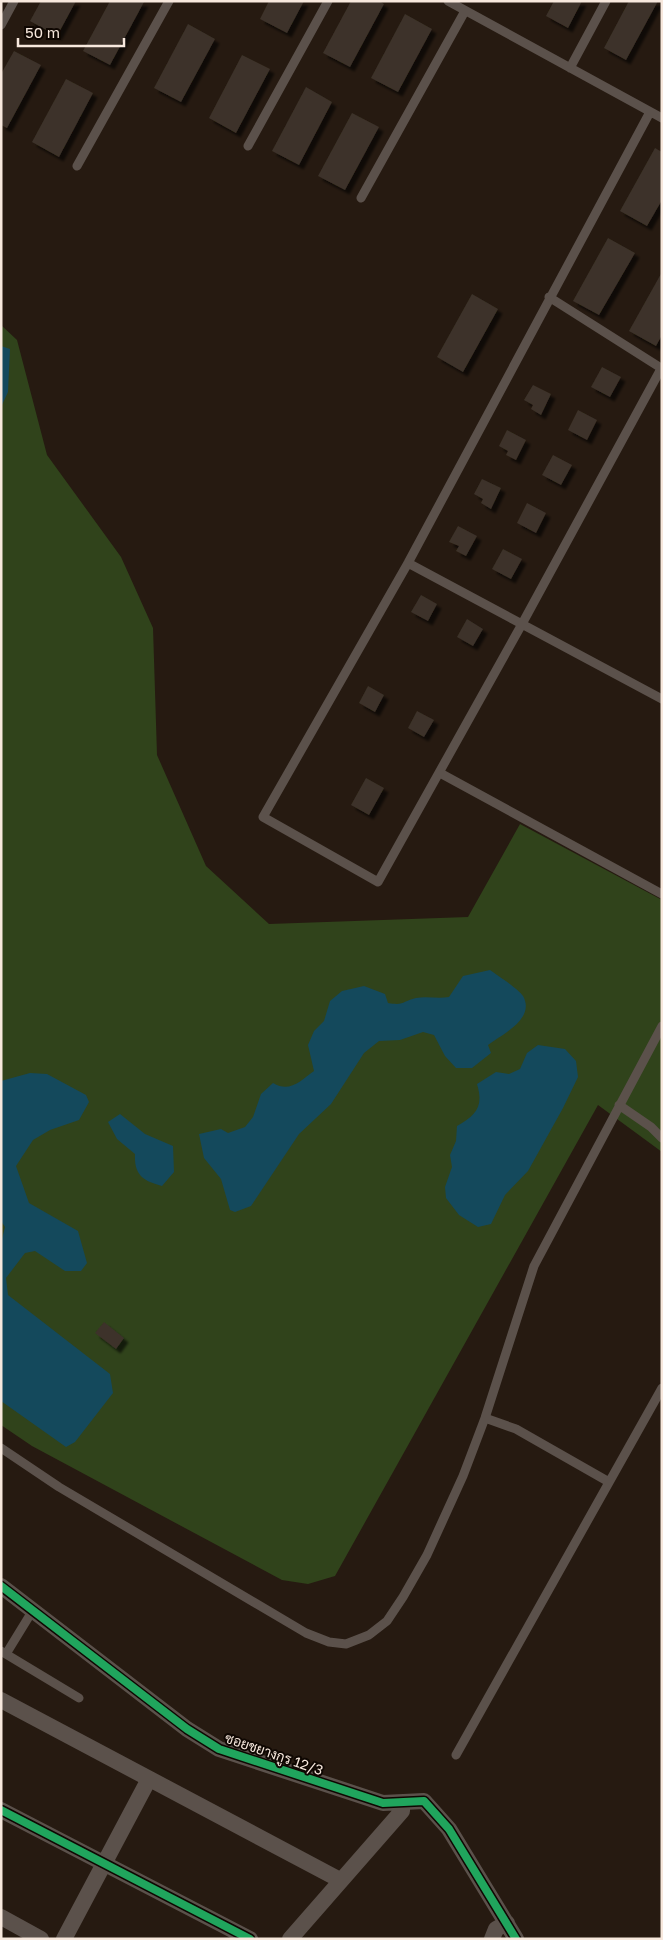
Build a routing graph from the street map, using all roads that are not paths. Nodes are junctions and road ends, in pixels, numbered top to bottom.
1 (14, 1) edge
2 (169, 1) edge
3 (328, 1) edge
4 (448, 1) edge
5 (606, 1) edge
6 (462, 6) edge
7 (1, 25) edge
8 (570, 68) junction
9 (650, 112) junction
10 (662, 118) edge
11 (248, 146) dead end
12 (78, 166) dead end
13 (361, 198) dead end
14 (549, 297) junction
15 (661, 368) edge
16 (408, 563) junction
17 (522, 624) junction
18 (662, 699) edge
19 (440, 773) junction
20 (662, 894) edge
21 (662, 1026) edge
22 (619, 1105) junction
23 (662, 1138) edge
24 (662, 1388) edge
25 (486, 1418) junction
26 (1, 1448) edge
27 (609, 1482) junction
28 (1, 1586) edge
29 (33, 1610) junction
30 (4, 1652) edge
31 (79, 1698) dead end
32 (1, 1700) edge
33 (456, 1755) dead end
34 (149, 1779) junction
35 (402, 1803) junction
36 (1, 1810) edge
37 (104, 1864) junction
38 (340, 1880) junction
39 (1, 1917) edge
40 (507, 1923) junction
41 (41, 1939) edge
42 (64, 1939) edge
43 (250, 1939) edge
44 (290, 1939) edge
45 (492, 1939) edge
46 (516, 1939) edge

1 - 7 lane
2 - 12 lane
3 - 11 lane
4 - 6 lane
5 - 8 lane
6 - 8 lane
6 - 13 lane
8 - 9 lane
9 - 10 lane
9 - 14 lane
14 - 15 lane
14 - 16 lane
15 - 17 lane
16 - 17 lane
16 - 19 lane
17 - 18 lane
17 - 19 lane
19 - 20 lane
21 - 22 lane
22 - 23 lane
22 - 25 lane
24 - 27 lane
25 - 26 lane
25 - 27 lane
27 - 33 lane
28 - 29 street, ซอยชยางกูร 12/3
29 - 30 lane
29 - 35 street, ซอยชยางกูร 12/3
30 - 31 lane
32 - 34 street
34 - 37 street
34 - 38 street
35 - 38 street
35 - 40 street, ซอยชยางกูร 12/3
36 - 37 street
37 - 42 street
37 - 43 street
38 - 44 street
39 - 41 street
40 - 45 street
40 - 46 street, ซอยชยางกูร 12/3

